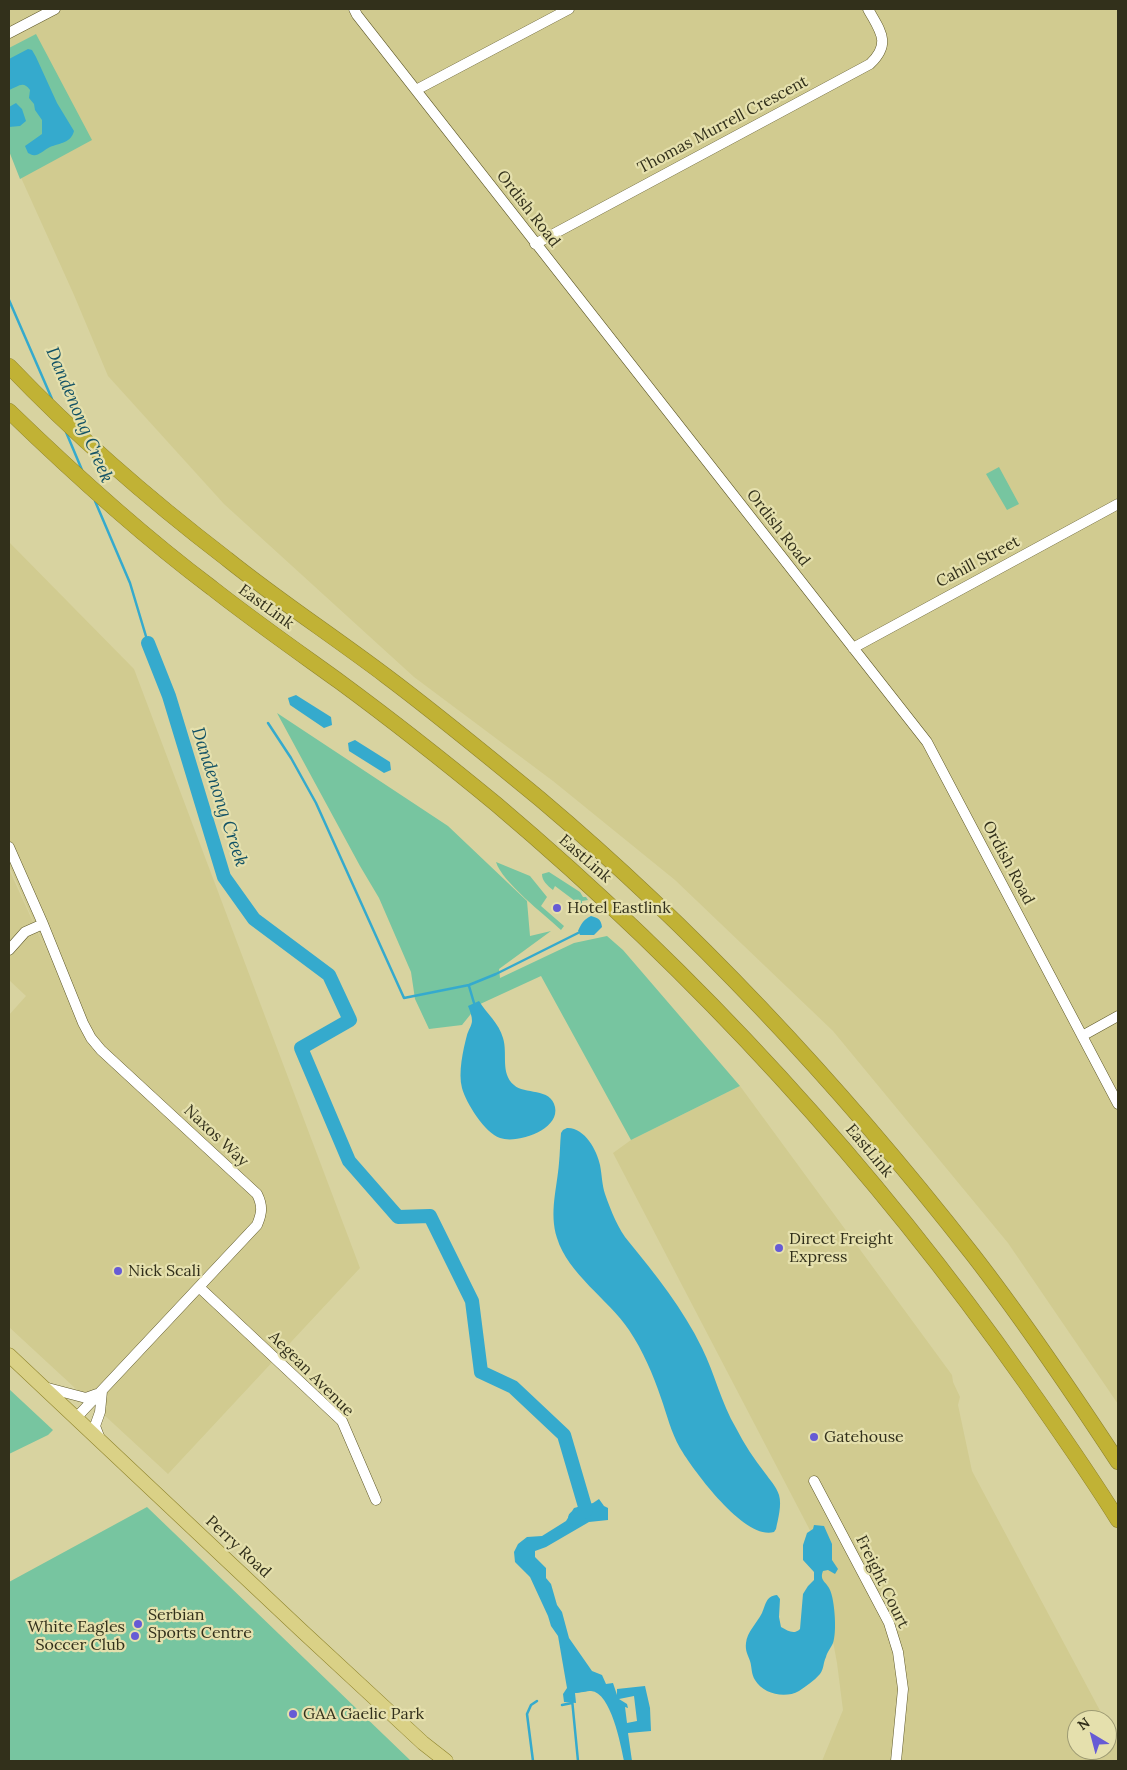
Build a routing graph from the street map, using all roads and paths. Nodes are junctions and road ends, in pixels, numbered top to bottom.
1 (55, 9) edge
2 (354, 9) edge
3 (569, 9) edge
4 (868, 9) edge
5 (9, 33) edge
6 (416, 90) junction
7 (535, 244) junction
8 (13, 370) edge
9 (9, 411) edge
10 (1118, 504) edge
11 (853, 648) junction
12 (9, 847) edge
13 (43, 924) junction
14 (9, 950) edge
15 (1118, 1016) edge
16 (1082, 1036) junction
17 (1118, 1104) edge
18 (199, 1287) junction
19 (9, 1355) edge
20 (42, 1386) junction
21 (102, 1391) junction
22 (76, 1418) junction
23 (100, 1441) junction
24 (1118, 1462) edge
25 (814, 1481) dead end
26 (376, 1500) dead end
27 (1118, 1520) edge
28 (446, 1761) edge
29 (896, 1761) edge

1 - 5 street
2 - 6 street, Ordish Road
3 - 6 street
4 - 7 street, Thomas Murrell Crescent
6 - 7 street, Ordish Road
7 - 11 street, Ordish Road
8 - 24 highway, EastLink
9 - 27 highway, EastLink
10 - 11 street, Cahill Street
11 - 16 street, Ordish Road
12 - 13 street, Naxos Way
13 - 14 street
13 - 18 street, Naxos Way
15 - 16 street
16 - 17 street, Ordish Road
18 - 21 street, Naxos Way
18 - 26 street, Aegean Avenue
19 - 20 main road, Perry Road
20 - 21 street
20 - 22 main road, Perry Road
21 - 22 street, Naxos Way
21 - 23 street
22 - 23 main road, Perry Road
23 - 28 main road, Perry Road
25 - 29 street, Freight Court

